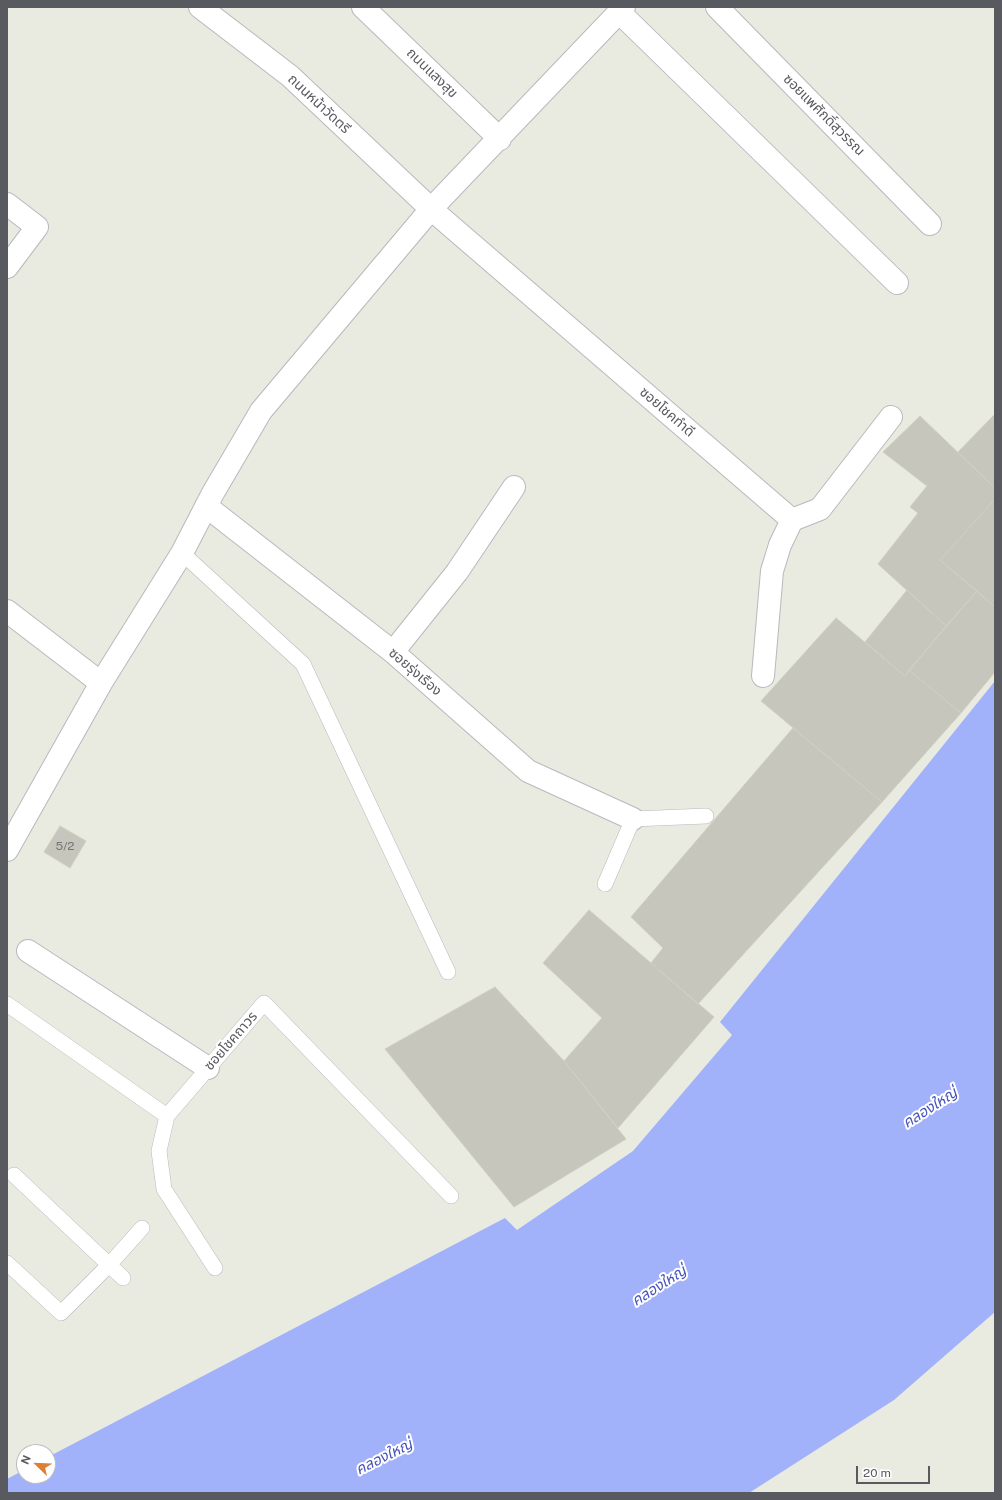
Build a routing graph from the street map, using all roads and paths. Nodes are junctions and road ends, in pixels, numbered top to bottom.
1 (200, 7) edge
2 (364, 7) edge
3 (717, 7) edge
4 (621, 10) edge
5 (500, 139) junction
6 (7, 204) edge
7 (431, 209) junction
8 (930, 224) dead end
9 (7, 267) edge
10 (898, 284) dead end
11 (891, 417) dead end
12 (514, 487) dead end
13 (206, 506) junction
14 (792, 520) junction
15 (182, 553) junction
16 (7, 611) edge
17 (393, 652) junction
18 (763, 676) dead end
19 (101, 683) junction
20 (706, 816) dead end
21 (633, 819) junction
22 (7, 850) edge
23 (605, 884) dead end
24 (28, 951) dead end
25 (448, 972) dead end
26 (7, 1004) edge
27 (208, 1068) junction
28 (167, 1116) junction
29 (14, 1175) dead end
30 (451, 1196) dead end
31 (142, 1228) dead end
32 (7, 1263) edge
33 (109, 1265) junction
34 (215, 1268) dead end
35 (123, 1278) dead end

1 - 7 street, ถนนหน้าวัดตรี
2 - 5 street, ถนนแสงสุข
3 - 8 street, ซอยแพศักดิ์สุวรรณ
4 - 5 street
4 - 10 street
5 - 7 street
6 - 9 street
7 - 13 street
7 - 14 street, ซอยโชคทำดี
11 - 14 street
12 - 17 street
13 - 15 street
13 - 17 street, ซอยรุ่งเรือง
14 - 18 street
15 - 19 street
15 - 25 lane
16 - 19 street
17 - 21 street, ซอยรุ่งเรือง
19 - 22 street
20 - 21 lane
21 - 23 lane
24 - 27 street
26 - 28 lane
27 - 28 lane, ซอยโชคถาวร
27 - 30 lane, ซอยโชคถาวร
28 - 34 lane
29 - 33 lane
31 - 33 lane
32 - 33 lane
33 - 35 lane

